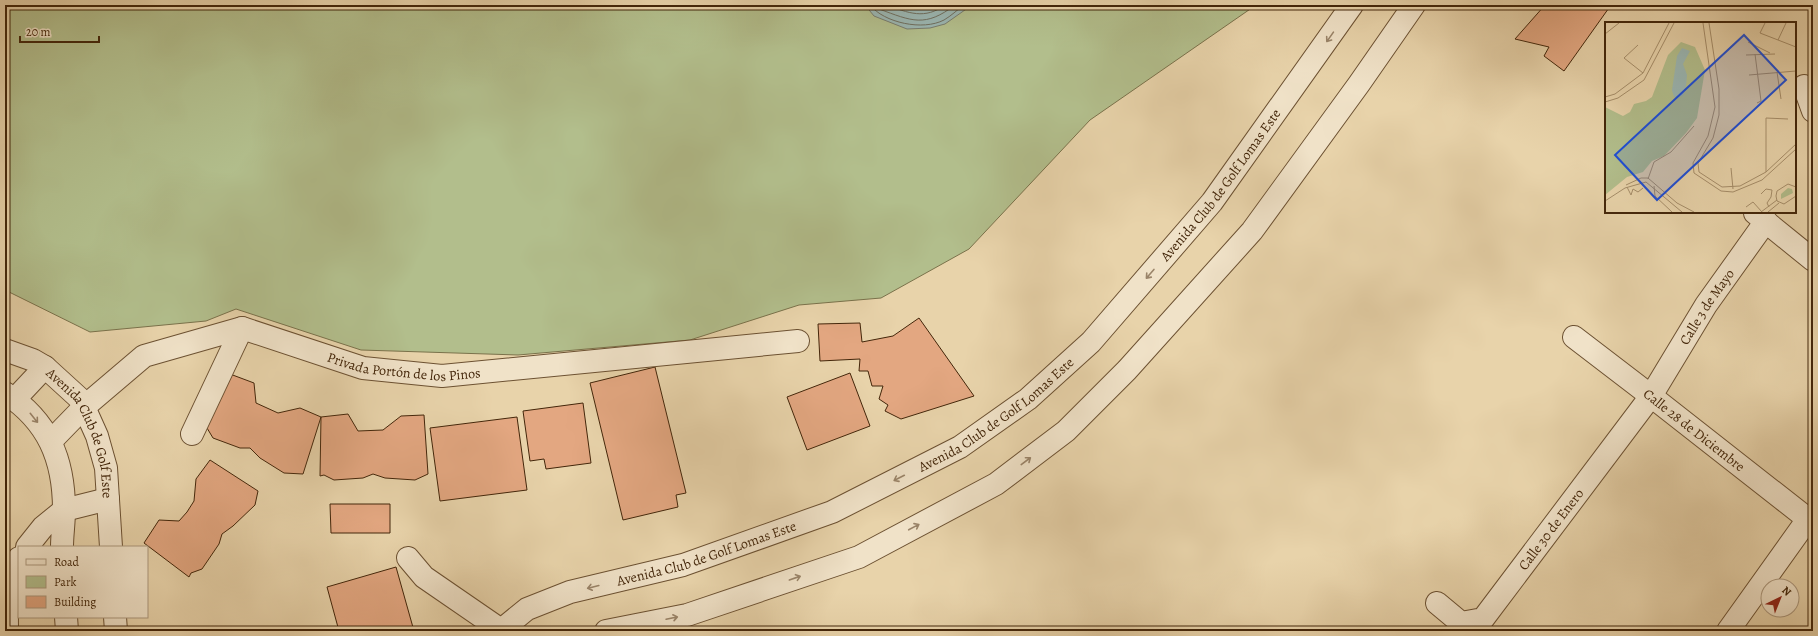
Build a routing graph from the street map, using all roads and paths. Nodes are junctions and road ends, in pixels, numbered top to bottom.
1 (1352, 5) edge
2 (1414, 5) edge
3 (1804, 86) dead end
4 (1813, 111) edge
5 (1760, 217) edge
6 (1813, 260) edge
7 (242, 328) junction
8 (1574, 337) dead end
9 (798, 341) dead end
10 (5, 350) edge
11 (45, 367) junction
12 (10, 396) edge
13 (1651, 396) junction
14 (84, 407) junction
15 (192, 434) dead end
16 (52, 441) junction
17 (108, 499) junction
18 (64, 510) junction
19 (1810, 521) edge
20 (28, 546) edge
21 (62, 546) edge
22 (111, 546) edge
23 (408, 558) dead end
24 (18, 560) edge
25 (1436, 603) dead end
26 (66, 618) edge
27 (115, 618) edge
28 (501, 630) edge
29 (7, 631) edge
30 (67, 631) edge
31 (116, 631) edge
32 (606, 631) edge
33 (1728, 631) edge

1 -> 28 street, Avenida Club de Golf Lomas Este
32 -> 2 street
3 - 4 street
5 - 6 street, Calle 3 de Mayo
5 - 13 street, Calle 3 de Mayo
7 - 9 street, Privada Portón de los Pinos
7 - 14 street
7 - 15 street
8 - 13 street, Calle 28 de Diciembre
10 - 11 street, Avenida Club de Golf Este
11 - 12 street
11 - 14 street, Avenida Club de Golf Este
12 -> 16 street, Avenida Club de Golf Este
13 - 19 street, Calle 28 de Diciembre
13 - 25 street, Calle 30 de Enero
14 - 16 street
14 - 17 street, Avenida Club de Golf Este
16 - 18 street, Avenida Club de Golf Este
17 - 18 street
17 - 22 street, Avenida Club de Golf Este
18 - 20 street
18 - 21 street, Avenida Club de Golf Este
19 - 33 street
23 - 28 street
24 - 29 street
26 - 30 street
27 - 31 street

